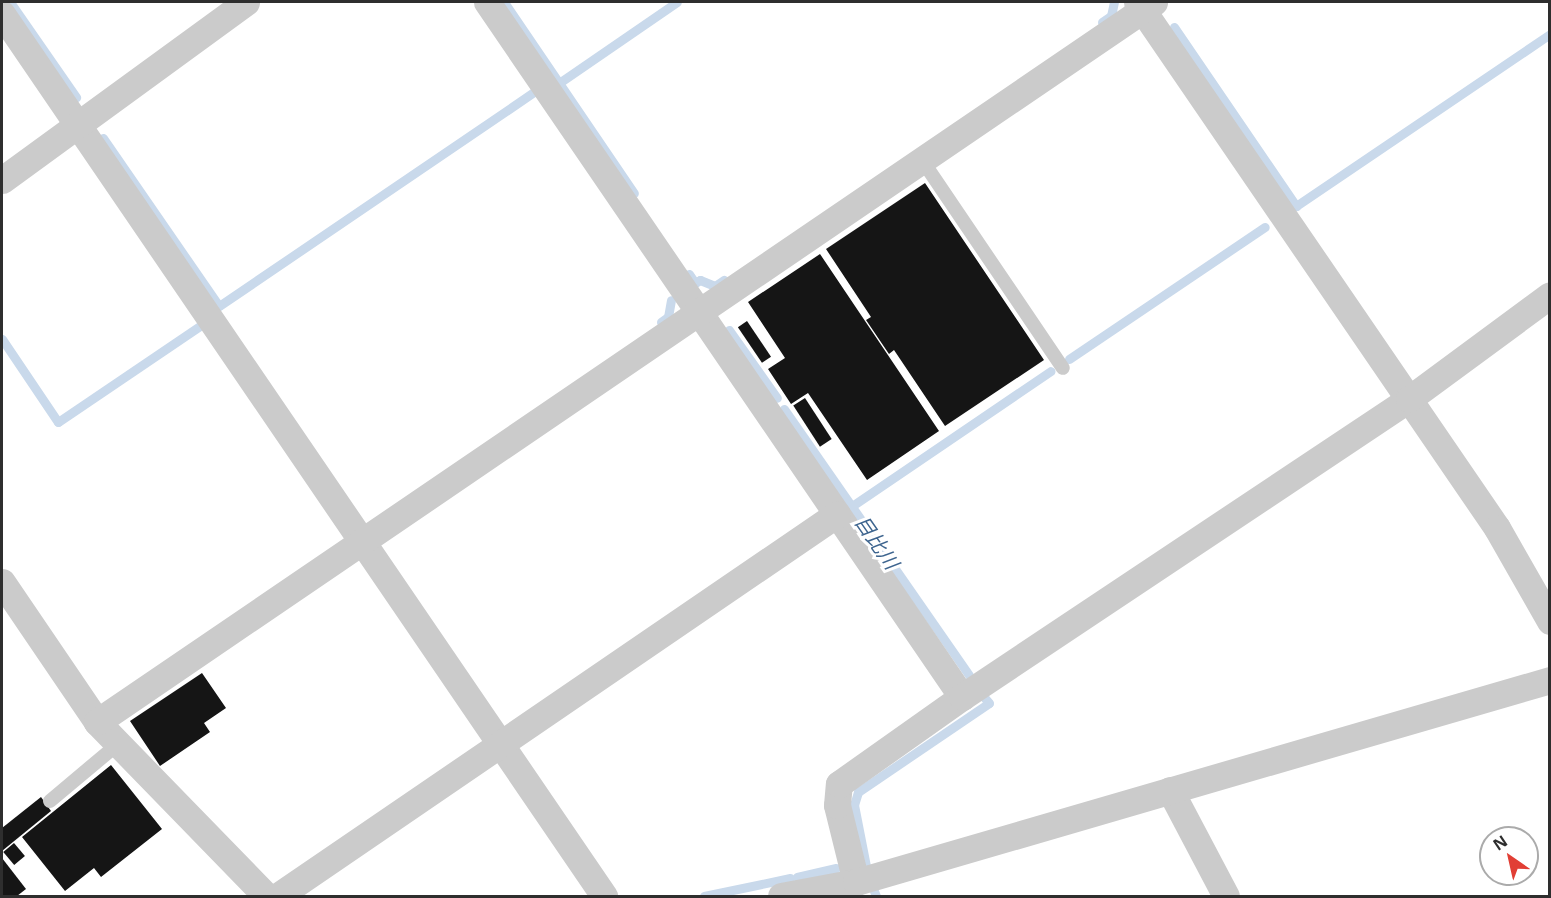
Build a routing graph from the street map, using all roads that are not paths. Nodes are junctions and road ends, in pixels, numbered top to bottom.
1 (246, 2) edge
2 (486, 2) edge
3 (1145, 4) edge
4 (2, 14) edge
5 (77, 125) junction
6 (922, 160) junction
7 (2, 180) edge
8 (1550, 295) edge
9 (699, 312) junction
10 (1064, 368) dead end
11 (1409, 399) junction
12 (837, 514) junction
13 (362, 542) junction
14 (2, 582) edge
15 (1550, 621) edge
16 (1550, 680) edge
17 (963, 697) junction
18 (97, 723) junction
19 (118, 744) junction
20 (500, 745) junction
21 (1170, 790) junction
22 (50, 801) dead end
23 (856, 882) junction
24 (266, 897) edge
25 (278, 897) edge
26 (604, 897) edge
27 (781, 897) edge
28 (1226, 897) edge

1 - 5 street
2 - 9 street
3 - 6 street
3 - 11 street
4 - 5 street
5 - 7 street
5 - 13 street
6 - 9 street
6 - 10 lane
8 - 11 street
9 - 12 street
9 - 13 street
11 - 15 street
11 - 17 street
12 - 17 street
12 - 20 street
13 - 18 street
13 - 20 street
14 - 18 street
16 - 21 street
17 - 23 street
18 - 19 street
19 - 22 lane
19 - 24 street
20 - 25 street
20 - 26 street
21 - 23 street
21 - 28 street
23 - 27 street

